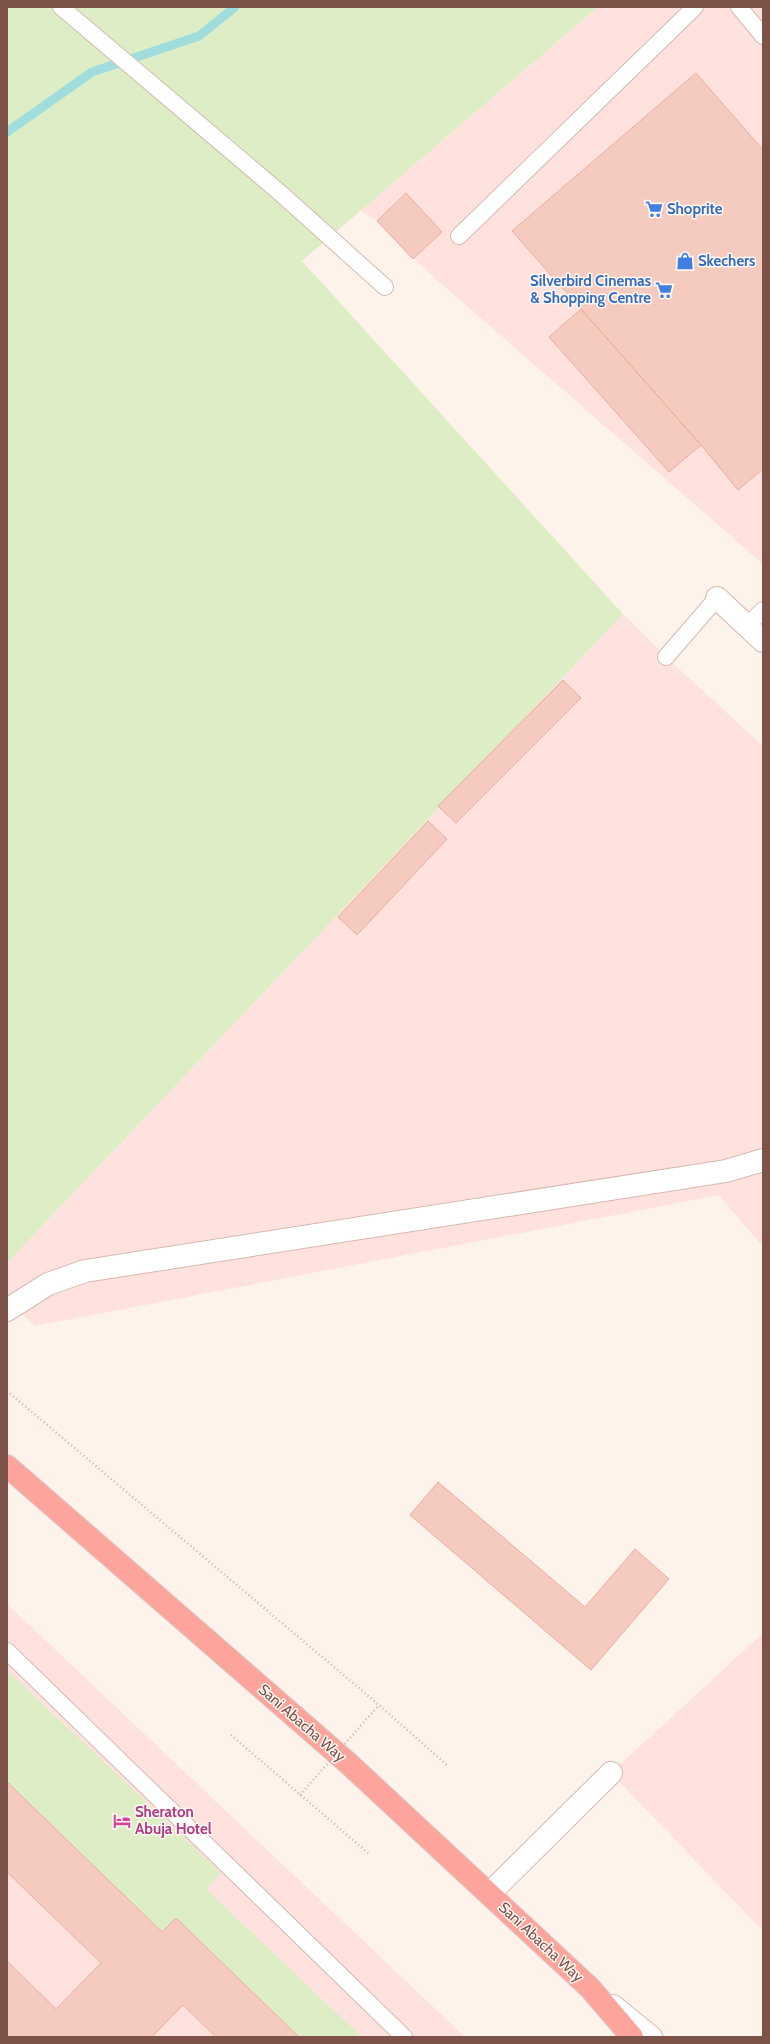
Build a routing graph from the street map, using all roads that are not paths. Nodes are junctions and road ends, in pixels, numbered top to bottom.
1 (61, 7) edge
2 (695, 7) edge
3 (739, 7) edge
4 (763, 36) edge
5 (459, 236) dead end
6 (386, 287) dead end
7 (717, 598) joint
8 (763, 610) edge
9 (747, 626) junction
10 (763, 641) edge
11 (666, 657) dead end
12 (763, 1160) edge
13 (7, 1310) edge
14 (11, 1472) edge
15 (7, 1651) edge
16 (611, 1772) dead end
17 (489, 1894) junction
18 (590, 1988) junction
19 (404, 2037) edge
20 (632, 2037) edge
21 (651, 2037) edge

1 - 6 lane
2 - 5 lane
3 - 4 lane
7 - 9 street
7 - 11 lane
8 - 9 lane
9 - 10 street
12 - 13 street
14 - 17 highway, Sani Abacha Way
15 - 19 lane
16 - 17 street
17 - 18 highway, Sani Abacha Way
18 - 20 highway, Sani Abacha Way
18 - 21 street

